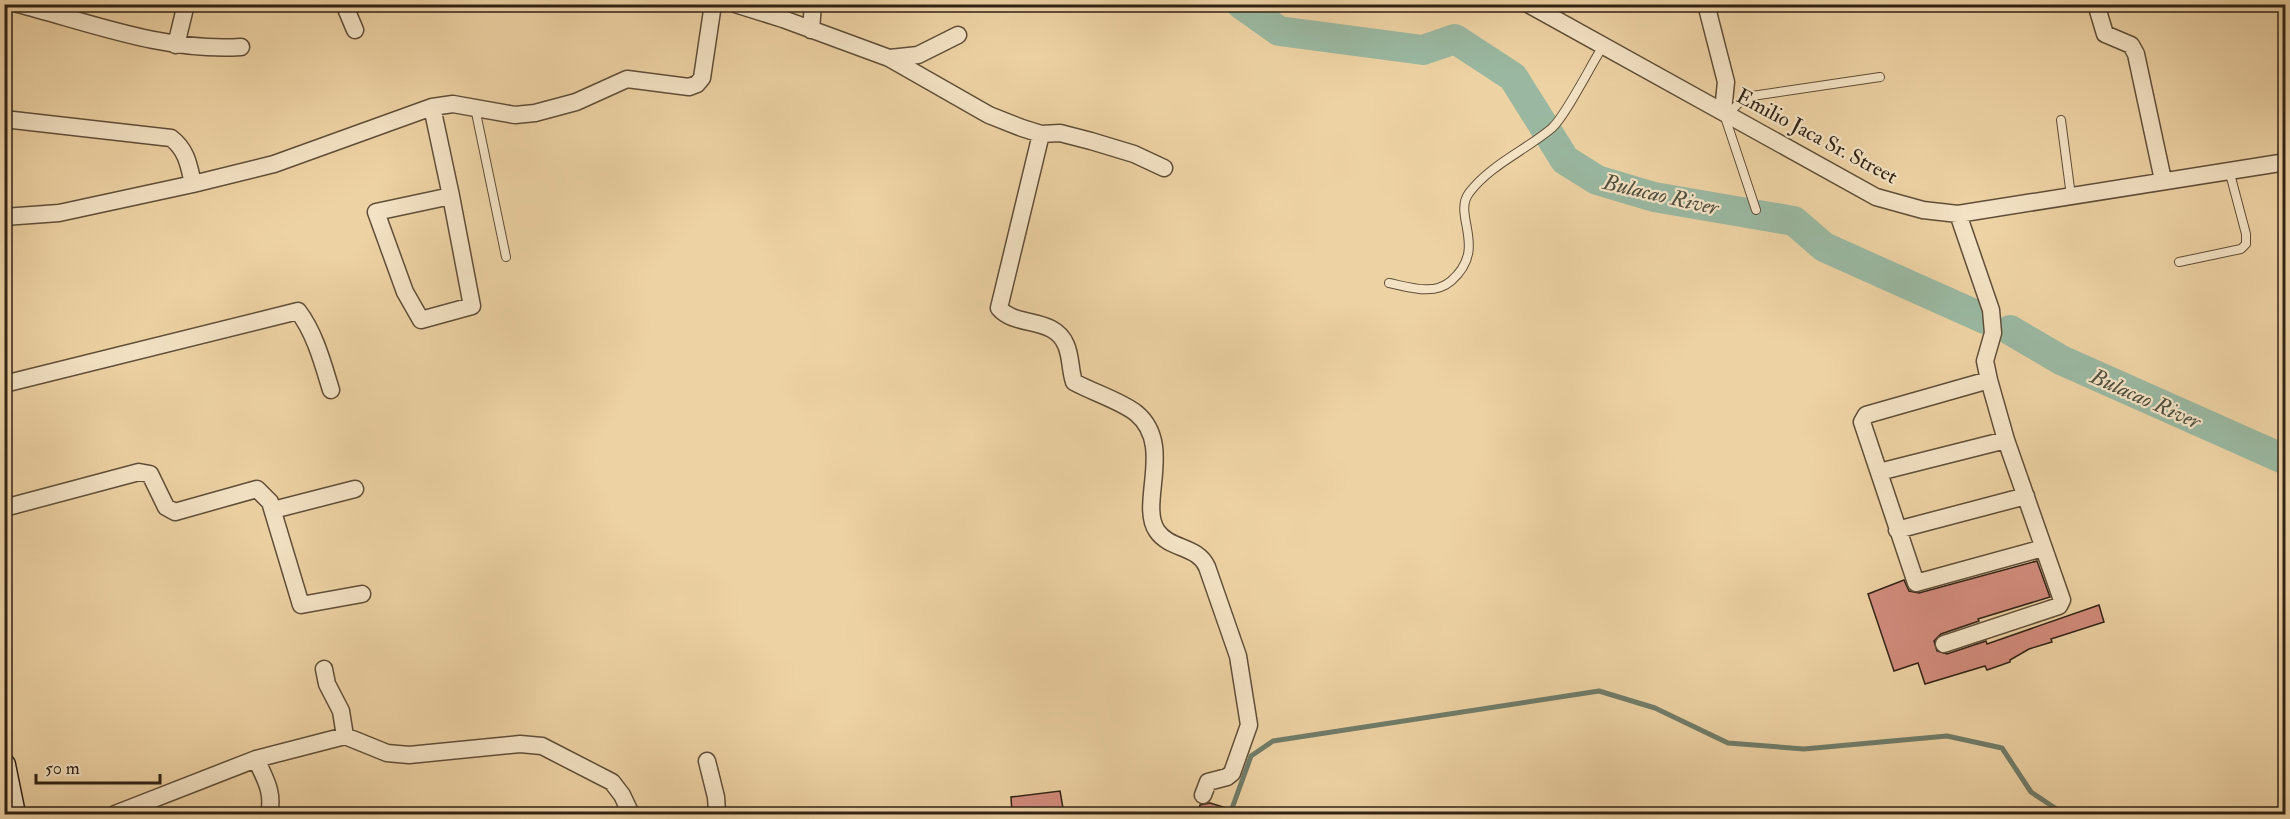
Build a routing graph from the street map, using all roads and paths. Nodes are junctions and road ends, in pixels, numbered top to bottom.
1 (18, 4) edge
2 (186, 4) edge
3 (344, 4) edge
4 (713, 4) edge
5 (735, 4) edge
6 (813, 4) edge
7 (1528, 4) edge
8 (1706, 4) edge
9 (2096, 4) edge
10 (355, 30) dead end
11 (811, 30) junction
12 (958, 35) dead end
13 (176, 45) junction
14 (1603, 46) junction
15 (241, 47) dead end
16 (889, 58) junction
17 (1880, 77) dead end
18 (432, 107) junction
19 (474, 107) junction
20 (1725, 112) junction
21 (4, 119) edge
22 (2061, 120) dead end
23 (1041, 134) junction
24 (2286, 162) edge
25 (1164, 168) dead end
26 (2229, 170) junction
27 (2163, 180) junction
28 (193, 184) junction
29 (451, 196) junction
30 (2071, 196) junction
31 (1756, 210) dead end
32 (1958, 214) junction
33 (4, 218) edge
34 (506, 257) dead end
35 (2180, 262) dead end
36 (1389, 283) dead end
37 (1989, 381) junction
38 (4, 384) edge
39 (331, 390) dead end
40 (2006, 440) junction
41 (1879, 472) junction
42 (355, 489) dead end
43 (2026, 496) junction
44 (4, 508) edge
45 (273, 510) junction
46 (1897, 530) junction
47 (2043, 548) junction
48 (362, 594) dead end
49 (1944, 644) dead end
50 (324, 669) dead end
51 (345, 736) junction
52 (256, 759) junction
53 (707, 761) dead end
54 (4, 765) edge
55 (1203, 795) dead end
56 (14, 814) edge
57 (115, 814) edge
58 (269, 814) edge
59 (631, 814) edge
60 (715, 814) edge

1 - 13 street
2 - 13 street
3 - 10 street
4 - 19 street
5 - 11 street
6 - 11 street
7 - 14 street, Emilio Jaca Sr. Street
8 - 20 street
9 - 27 street
11 - 16 street
12 - 16 street
13 - 15 street
14 - 20 street, Emilio Jaca Sr. Street
14 - 36 lane
16 - 23 street
17 - 20 lane
18 - 19 street
18 - 28 street
18 - 29 street
19 - 34 lane
20 - 31 lane
20 - 32 street, Emilio Jaca Sr. Street
21 - 28 street
22 - 30 lane
23 - 25 street
23 - 55 street
24 - 26 street, Emilio Jaca Sr. Street
26 - 27 street, Emilio Jaca Sr. Street
26 - 35 lane
27 - 30 street, Emilio Jaca Sr. Street
28 - 33 street
29 - 29 street
30 - 32 street, Emilio Jaca Sr. Street
32 - 37 street
37 - 40 street
37 - 41 street
38 - 39 street
40 - 41 street
40 - 43 street
41 - 46 street
42 - 45 street
43 - 46 street
43 - 47 street
44 - 45 street
45 - 48 street
46 - 47 street
47 - 49 street
50 - 51 street
51 - 52 street
51 - 59 street
52 - 57 street
52 - 58 street
53 - 60 street
54 - 56 street

